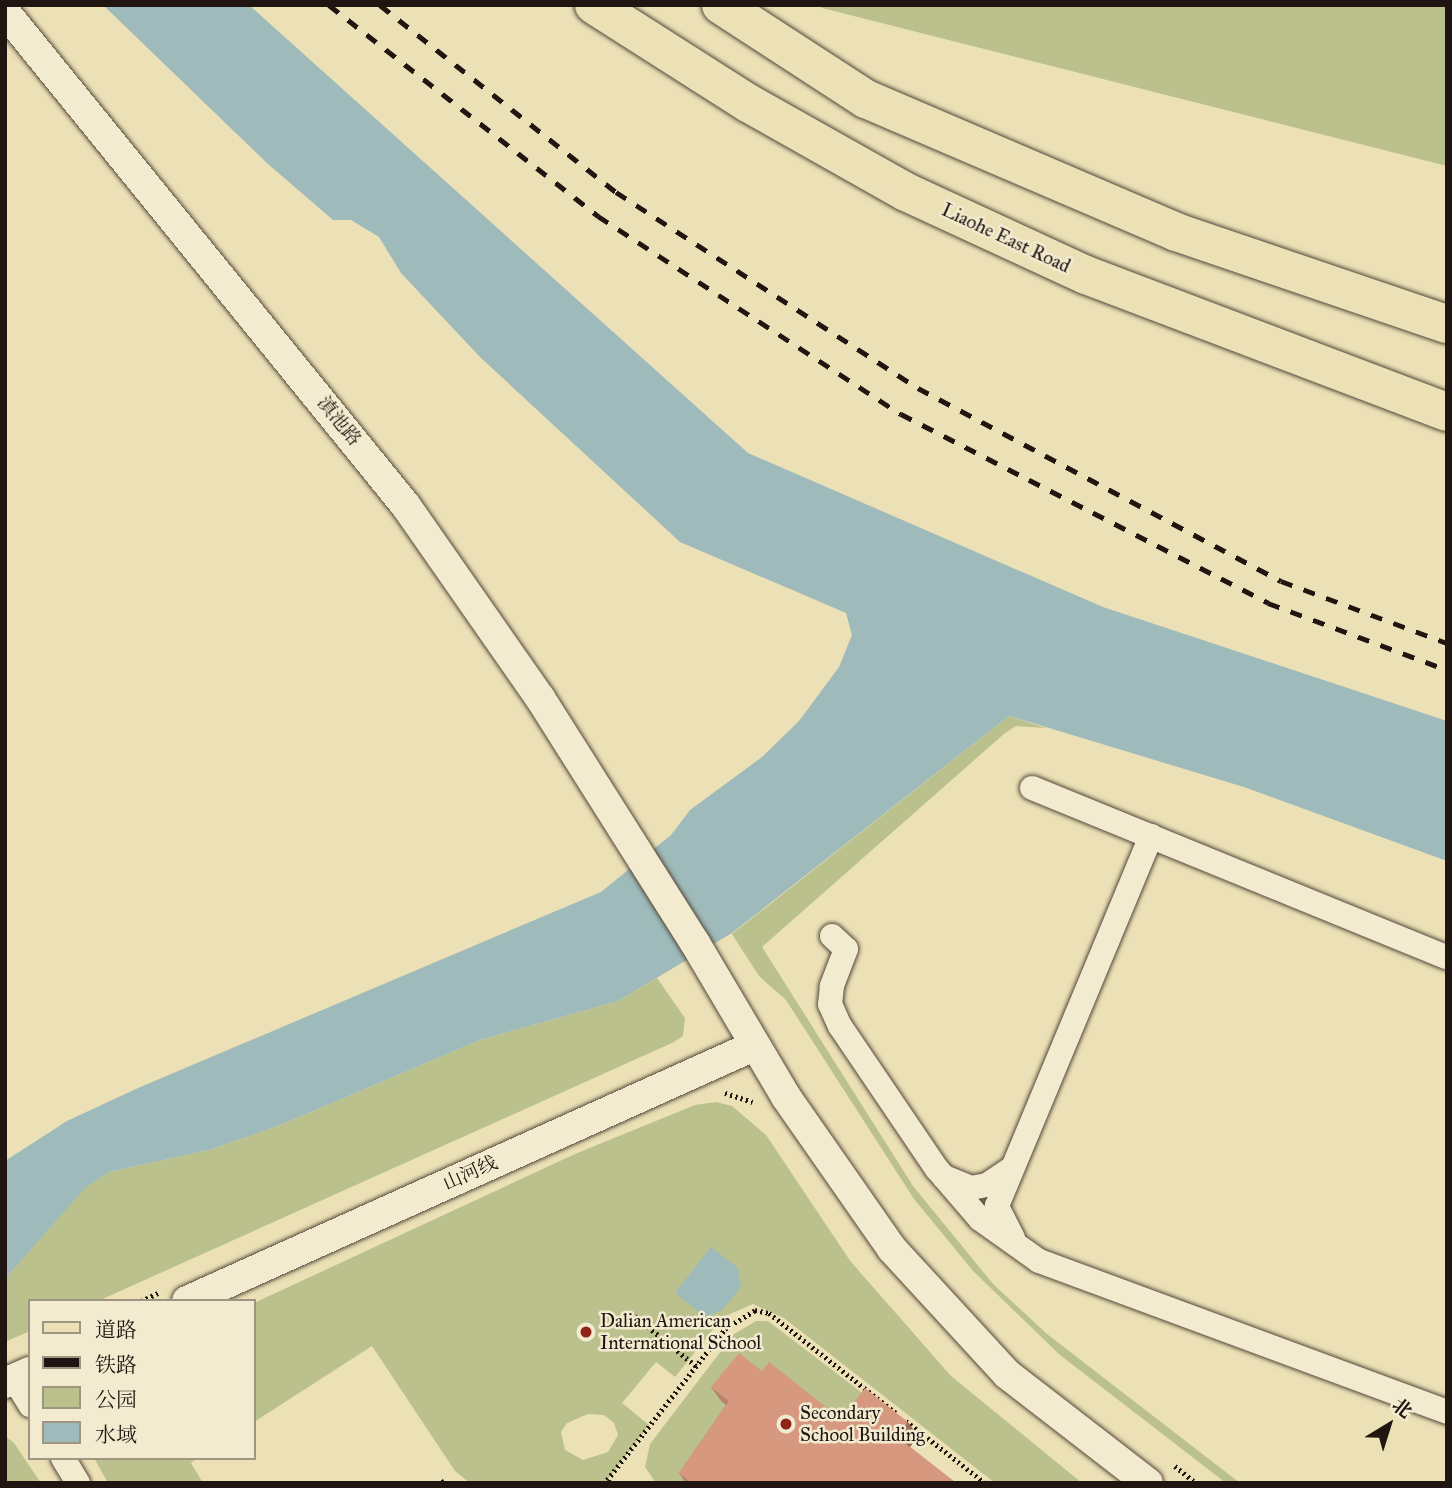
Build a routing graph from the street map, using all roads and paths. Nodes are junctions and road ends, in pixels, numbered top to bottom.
1 (594, 5) edge
2 (720, 5) edge
3 (5, 12) edge
4 (1447, 324) edge
5 (1447, 412) edge
6 (1032, 788) dead end
7 (1151, 836) junction
8 (832, 936) dead end
9 (1447, 957) edge
10 (743, 1051) junction
11 (718, 1093) dead end
12 (1012, 1168) junction
13 (944, 1177) junction
14 (1028, 1253) junction
15 (191, 1299) edge
16 (635, 1316) dead end
17 (695, 1366) junction
18 (16, 1378) edge
19 (28, 1401) edge
20 (1447, 1412) edge
21 (64, 1460) edge
22 (78, 1483) edge
23 (610, 1483) edge
24 (985, 1483) edge
25 (1149, 1483) edge

1 - 5 main road, Liaohe East Road
2 - 4 main road
3 - 10 street, 滇池路
6 - 7 street
7 - 9 street
7 - 12 street
8 - 13 street
10 - 11 path
10 - 15 street, 山河线
10 - 25 street, 滇池路
12 - 13 street
12 - 14 street
13 - 14 street
14 - 20 street
16 - 17 path
17 - 23 path
17 - 24 path
18 - 19 street
21 - 22 street

